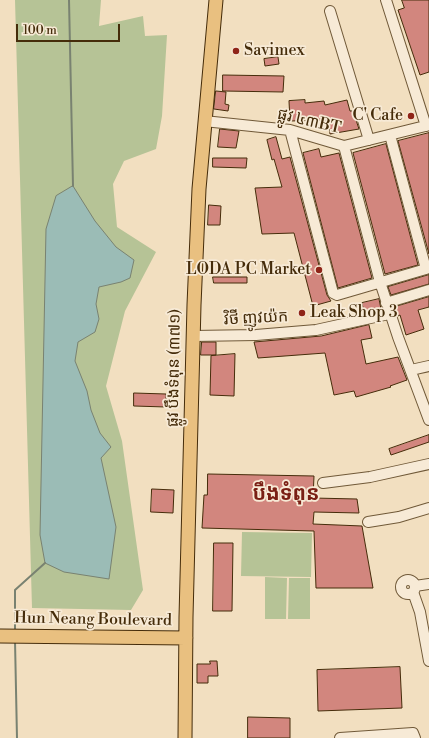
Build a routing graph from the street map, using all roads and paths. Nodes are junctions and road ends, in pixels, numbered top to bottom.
1 (216, 0) edge
2 (386, 0) edge
3 (330, 11) dead end
4 (204, 121) junction
5 (428, 125) edge
6 (290, 130) junction
7 (390, 135) junction
8 (369, 140) junction
9 (344, 146) junction
10 (380, 282) junction
11 (429, 290) edge
12 (386, 303) junction
13 (389, 314) junction
14 (193, 336) junction
15 (429, 366) edge
16 (411, 370) junction
17 (429, 420) edge
18 (429, 464) edge
19 (323, 483) dead end
20 (429, 508) edge
21 (368, 522) dead end
22 (429, 584) edge
23 (0, 636) edge
24 (186, 638) junction
25 (429, 661) edge
26 (414, 735) edge
27 (185, 738) edge
28 (340, 738) edge

1 - 4 main road, ផ្លូវ បឹងទំពុន (៣៧១)
2 - 5 street
3 - 8 street
4 - 6 street, ផ្លូវ ៤៣BT
4 - 14 main road, ផ្លូវ បឹងទំពុន (៣៧១)
5 - 7 street, ផ្លូវ ៤៣BT
6 - 9 street, ផ្លូវ ៤៣BT
6 - 10 street
7 - 8 street, ផ្លូវ ៤៣BT
7 - 10 street
8 - 9 street, ផ្លូវ ៤៣BT
9 - 10 street
10 - 12 street
11 - 12 street
12 - 13 street
13 - 14 street, វិថី ញូវយ៉ក
13 - 16 street
14 - 24 main road, ផ្លូវ បឹងទំពុន (៣៧១)
15 - 16 street
16 - 17 street
18 - 19 street
20 - 21 street
22 - 25 street
23 - 24 main road, Hun Neang Boulevard
24 - 27 main road, ផ្លូវ បឹងទំពុន (៣៧១)
26 - 28 street

